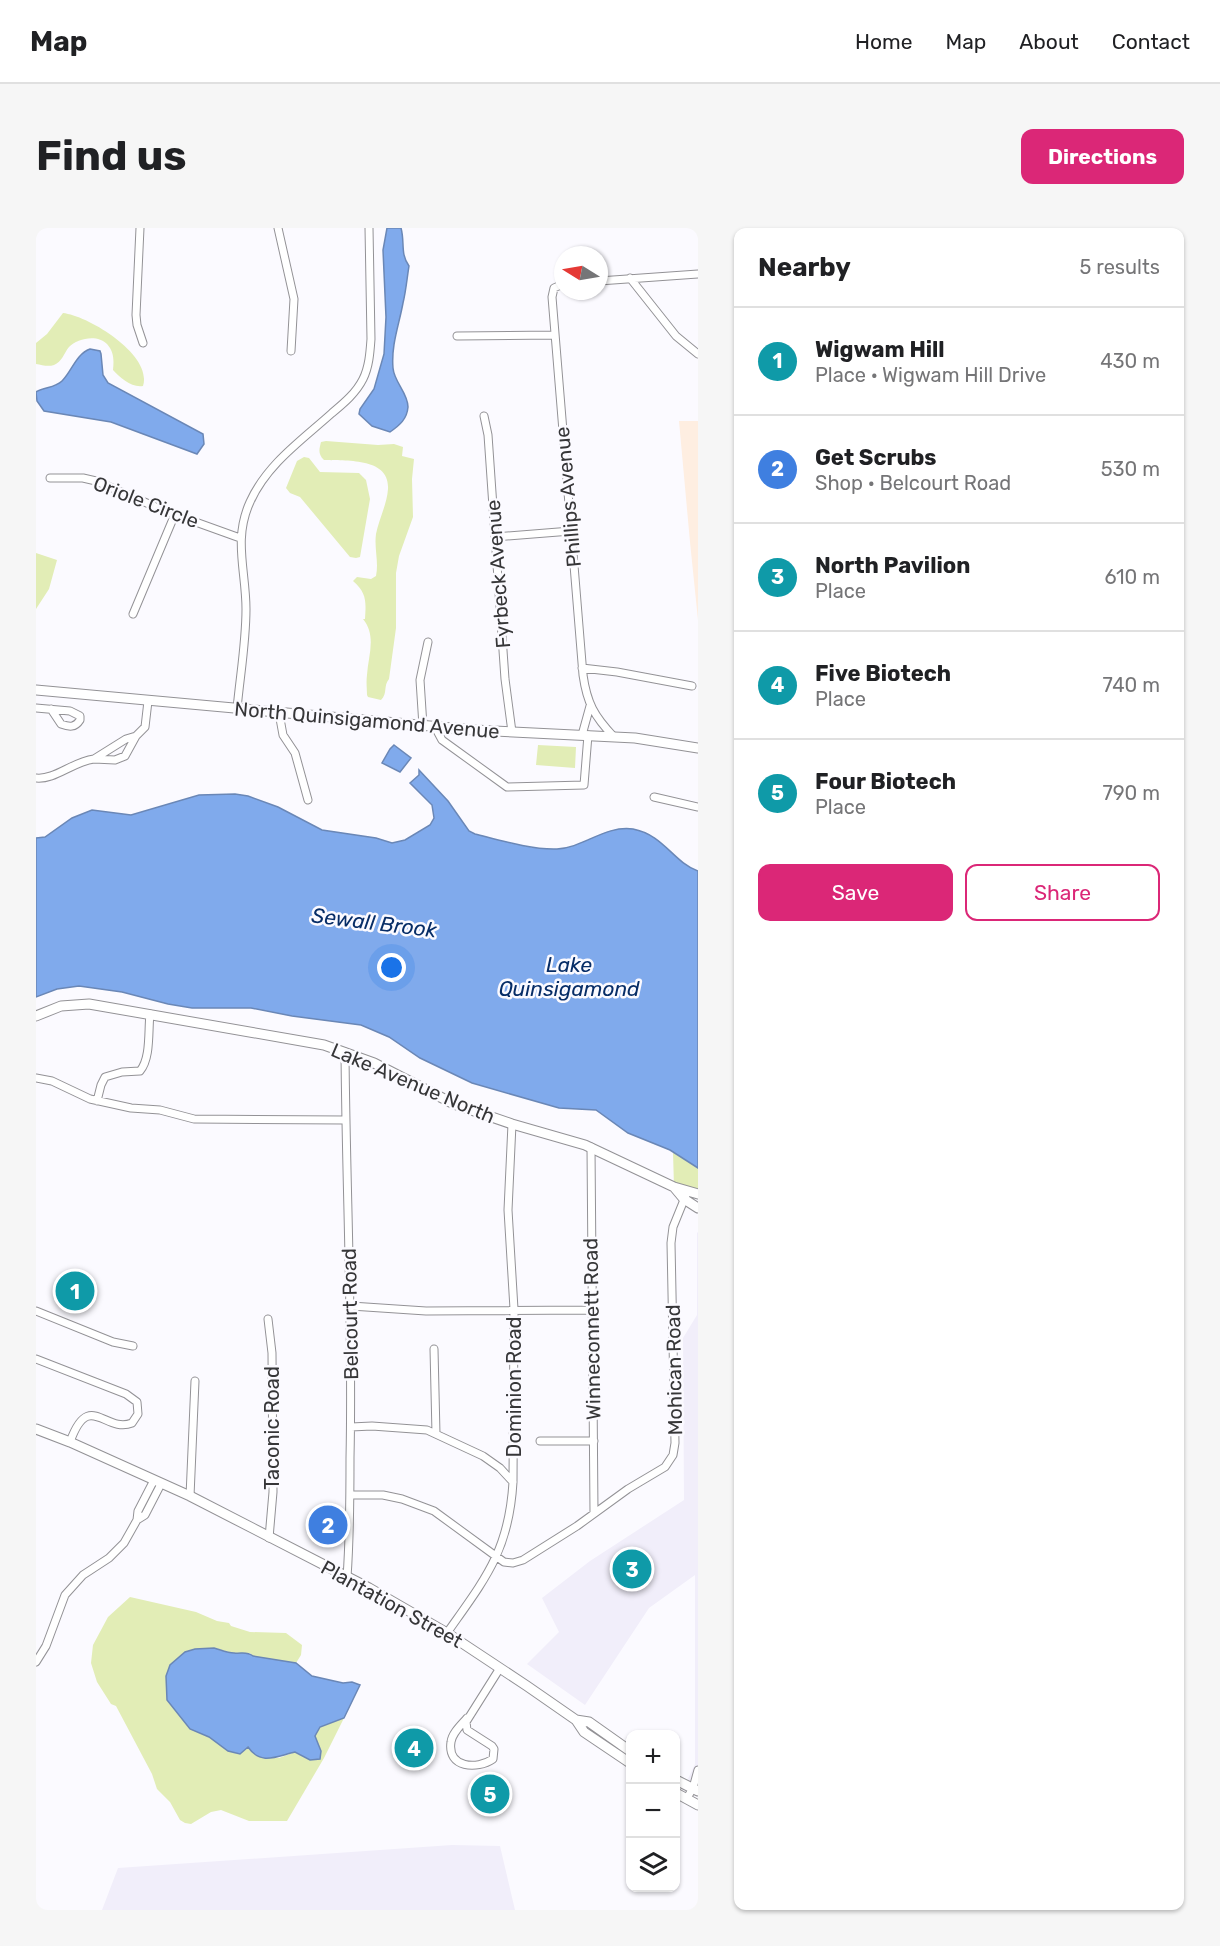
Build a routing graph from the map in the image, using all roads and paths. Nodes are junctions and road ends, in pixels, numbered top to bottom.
1 (140, 228) edge
2 (278, 228) edge
3 (369, 228) edge
4 (698, 274) edge
5 (630, 278) junction
6 (608, 280) edge
7 (554, 288) edge
8 (554, 335) junction
9 (457, 336) dead end
10 (143, 343) dead end
11 (291, 351) dead end
12 (698, 354) edge
13 (484, 416) dead end
14 (50, 478) dead end
15 (175, 514) junction
16 (571, 531) junction
17 (495, 537) junction
18 (240, 538) junction
19 (133, 614) dead end
20 (428, 642) dead end
21 (582, 668) junction
22 (692, 686) dead end
23 (36, 690) edge
24 (148, 701) junction
25 (590, 706) junction
26 (36, 708) edge
27 (51, 709) dead end
28 (237, 709) junction
29 (279, 713) junction
30 (423, 726) junction
31 (435, 727) junction
32 (512, 732) junction
33 (585, 735) junction
34 (136, 736) junction
35 (614, 737) junction
36 (698, 748) edge
37 (94, 759) junction
38 (36, 778) edge
39 (654, 797) dead end
40 (308, 800) dead end
41 (698, 807) edge
42 (150, 1014) junction
43 (36, 1016) edge
44 (345, 1052) junction
45 (36, 1078) edge
46 (97, 1101) junction
47 (345, 1120) junction
48 (512, 1124) junction
49 (591, 1147) junction
50 (690, 1194) edge
51 (698, 1208) edge
52 (351, 1306) junction
53 (514, 1309) junction
54 (592, 1310) junction
55 (36, 1311) edge
56 (268, 1319) dead end
57 (134, 1346) dead end
58 (434, 1349) dead end
59 (36, 1359) edge
60 (195, 1381) dead end
61 (351, 1427) junction
62 (36, 1429) edge
63 (436, 1434) junction
64 (540, 1441) dead end
65 (594, 1441) junction
66 (70, 1442) junction
67 (158, 1482) junction
68 (513, 1482) junction
69 (351, 1495) junction
70 (190, 1496) junction
71 (594, 1512) junction
72 (269, 1538) junction
73 (497, 1557) junction
74 (347, 1577) junction
75 (447, 1633) junction
76 (36, 1662) edge
77 (500, 1668) junction
78 (467, 1718) junction
79 (576, 1720) junction
80 (626, 1748) edge
81 (626, 1760) edge
82 (698, 1770) edge
83 (680, 1782) edge
84 (696, 1789) edge
85 (680, 1795) edge
86 (687, 1798) junction
87 (698, 1805) edge

1 - 10 street
2 - 11 street
3 - 18 street
4 - 5 street
5 - 6 street
5 - 12 street
7 - 8 street, Phillips Avenue
8 - 9 street
8 - 16 street, Phillips Avenue
13 - 17 street, Fyrbeck Avenue
14 - 15 street, Oriole Circle
15 - 18 street, Oriole Circle
15 - 19 street
16 - 17 street
16 - 21 street, Phillips Avenue
17 - 32 street, Fyrbeck Avenue
18 - 28 street
20 - 30 street
21 - 22 street
21 - 25 street, Phillips Avenue
23 - 24 main road, North Quinsigamond Avenue
24 - 28 main road, North Quinsigamond Avenue
24 - 34 street
25 - 33 street, Phillips Avenue
25 - 35 street, Phillips Avenue
26 - 27 street
28 - 29 main road, North Quinsigamond Avenue
29 - 30 main road, North Quinsigamond Avenue
29 - 40 street
30 - 31 main road, North Quinsigamond Avenue
31 - 32 main road, North Quinsigamond Avenue
31 - 33 street, Phillips Avenue
32 - 33 main road, North Quinsigamond Avenue
33 - 35 main road, North Quinsigamond Avenue
34 - 37 street
34 - 37 street
35 - 36 main road, North Quinsigamond Avenue
37 - 38 street
39 - 41 street
42 - 43 main road, Lake Avenue North
42 - 44 main road, Lake Avenue North
42 - 46 street
44 - 47 street, Belcourt Road
44 - 48 main road, Lake Avenue North
45 - 46 street
46 - 47 street
47 - 52 street, Belcourt Road
48 - 49 main road, Lake Avenue North
48 - 53 street, Dominion Road
49 - 50 main road, Lake Avenue North
49 - 54 street, Winneconnett Road
50 - 51 main road, Lake Avenue North
50 - 71 street, Mohican Road
52 - 53 street
52 - 61 street, Belcourt Road
53 - 54 street
53 - 68 street, Dominion Road
54 - 65 street, Winneconnett Road
55 - 57 street
56 - 72 street, Taconic Road
58 - 63 street
59 - 66 street
60 - 70 street
61 - 63 street
61 - 69 street, Belcourt Road
62 - 66 main road, Plantation Street
63 - 68 street
64 - 65 street
65 - 71 street, Winneconnett Road
66 - 67 main road, Plantation Street
67 - 70 main road, Plantation Street
67 - 76 street
68 - 73 street, Dominion Road
69 - 73 street
69 - 74 street, Belcourt Road
70 - 72 main road, Plantation Street
71 - 73 street, Mohican Road
72 - 74 main road, Plantation Street
73 - 75 street, Dominion Road
74 - 75 main road, Plantation Street
75 - 77 main road, Plantation Street
77 - 78 street
77 - 79 main road, Plantation Street
78 - 78 street
79 - 80 main road, Plantation Street
79 - 81 main road, Plantation Street
82 - 84 street
83 - 84 main road
84 - 86 street
85 - 86 main road
86 - 87 main road

